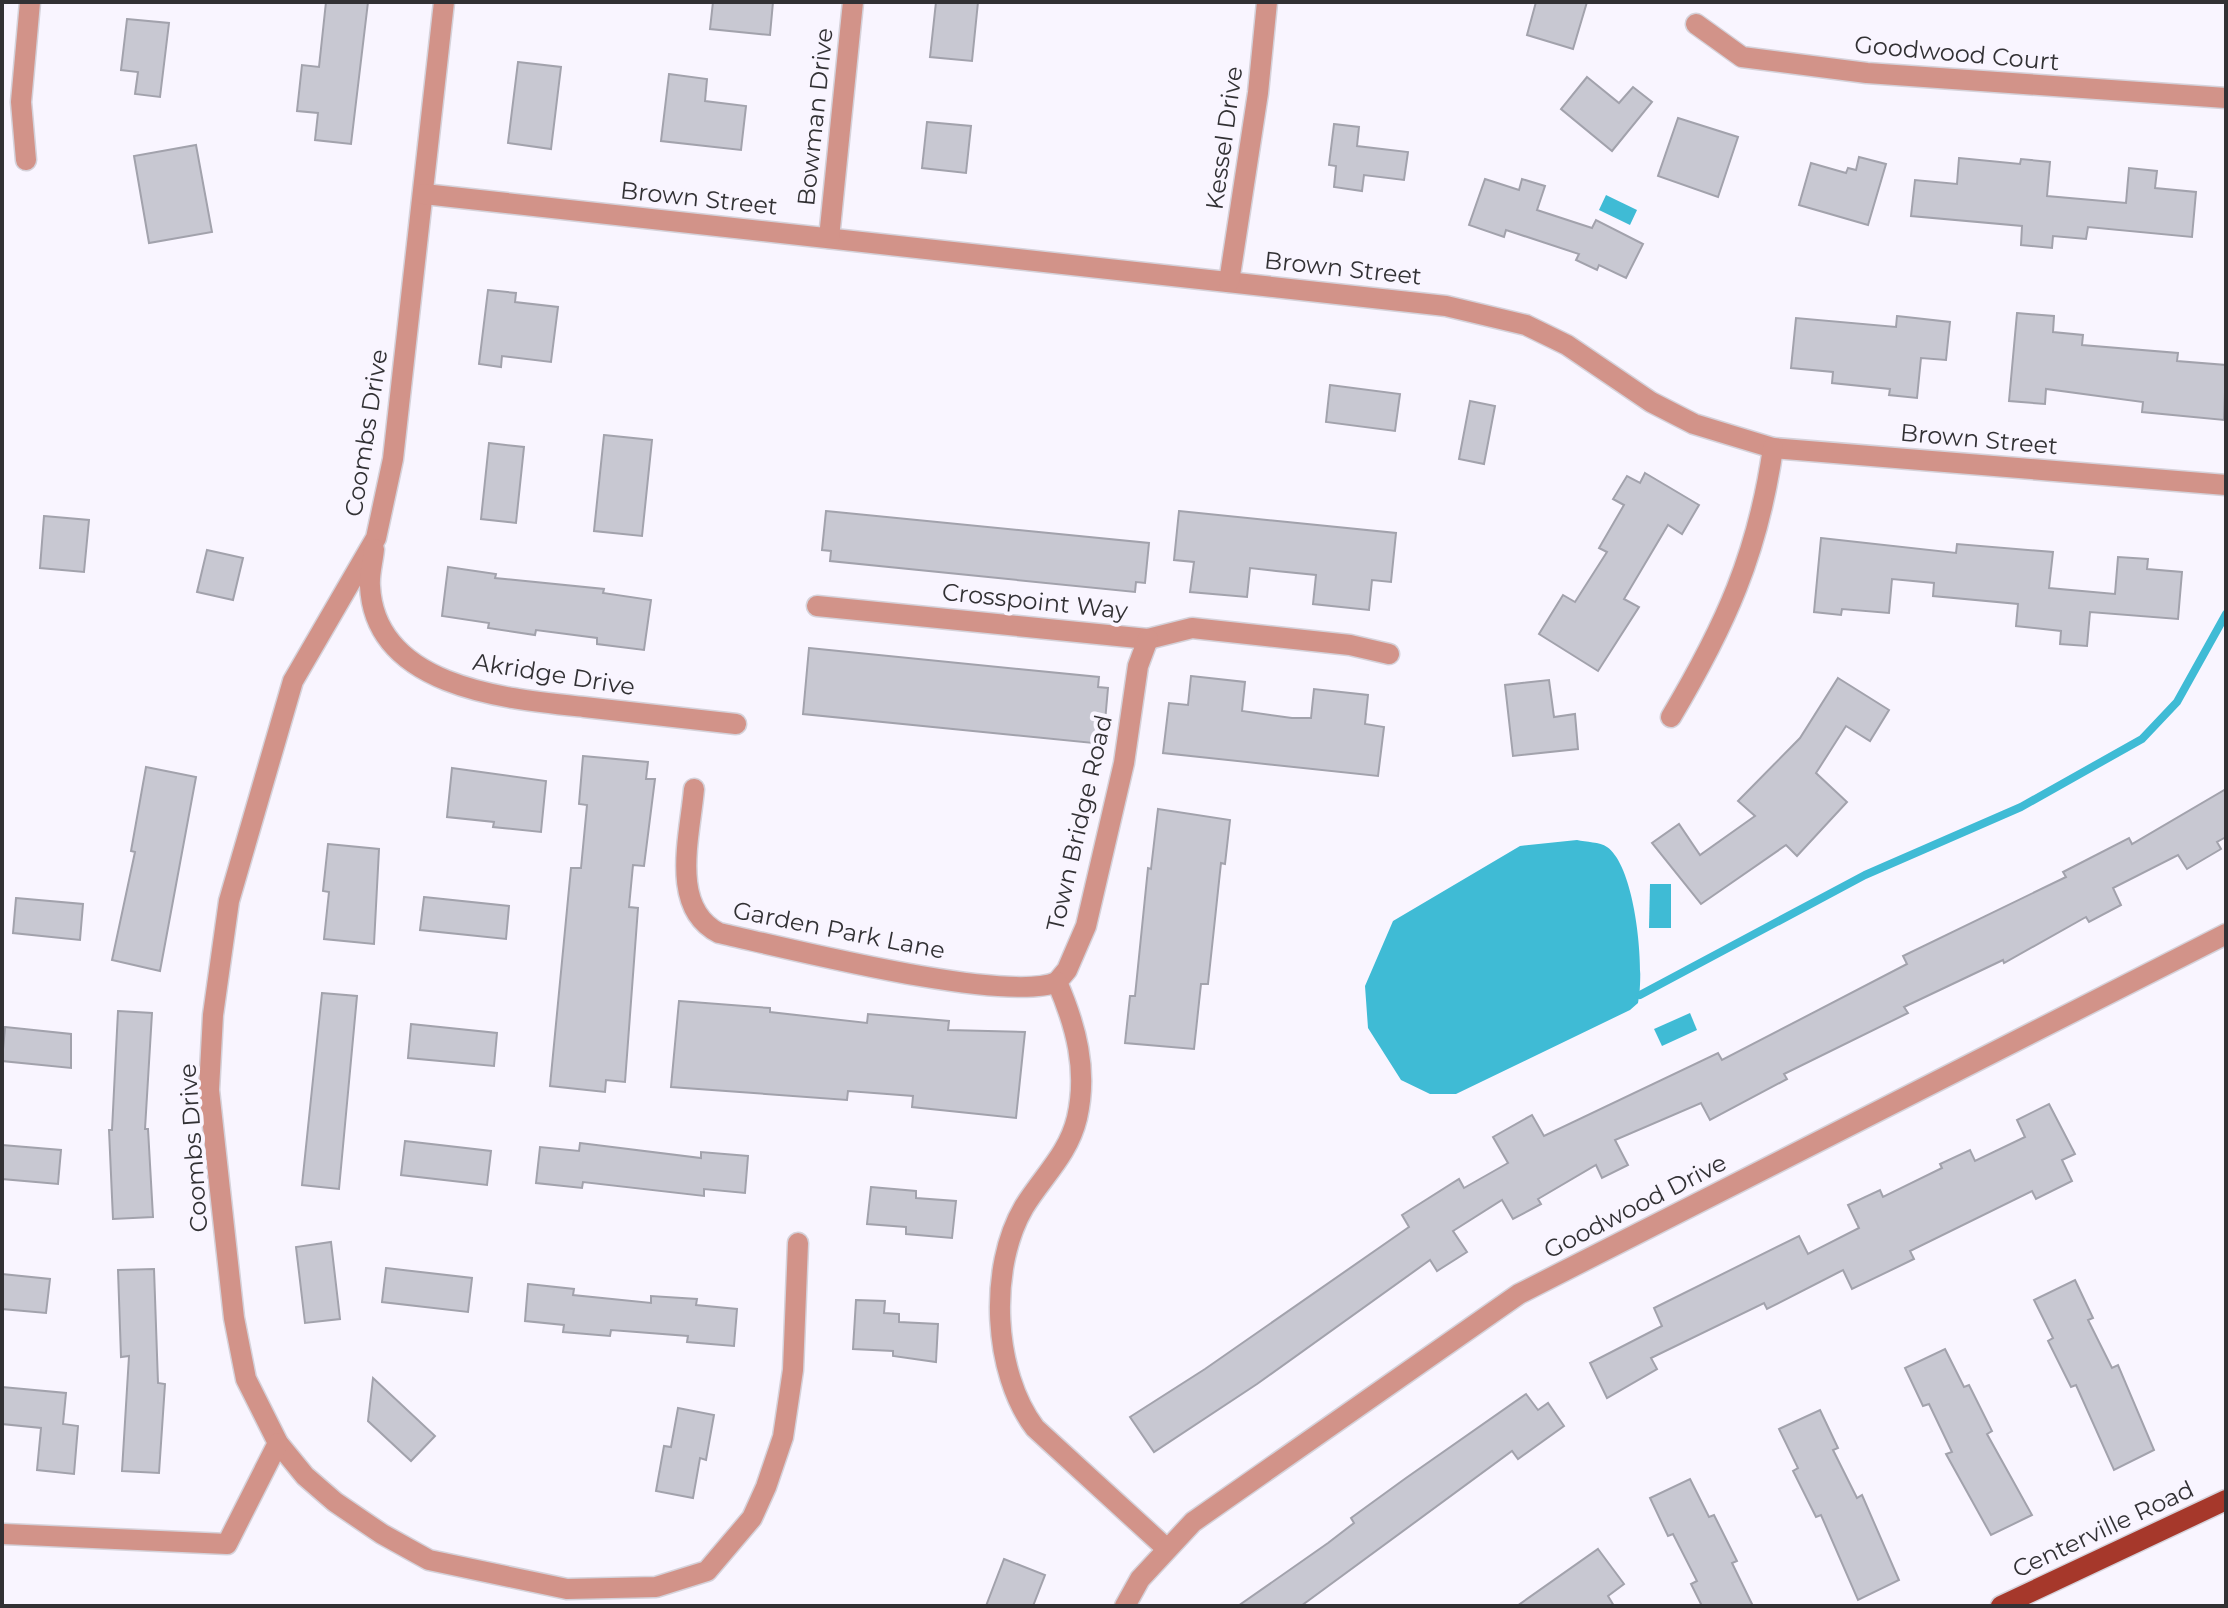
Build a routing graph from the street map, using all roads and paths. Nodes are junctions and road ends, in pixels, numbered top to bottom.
1 (30, 2) edge
2 (444, 2) edge
3 (853, 2) edge
4 (1267, 2) edge
5 (1696, 24) dead end
6 (2226, 98) edge
7 (26, 160) dead end
8 (424, 194) junction
9 (829, 238) junction
10 (1229, 282) junction
11 (1773, 448) junction
12 (2226, 485) edge
13 (376, 538) junction
14 (817, 606) dead end
15 (1148, 639) junction
16 (1389, 654) dead end
17 (1671, 717) dead end
18 (736, 724) dead end
19 (694, 789) dead end
20 (2226, 934) edge
21 (1057, 982) junction
22 (798, 1243) dead end
23 (278, 1443) junction
24 (2226, 1500) edge
25 (4, 1534) dead end
26 (1166, 1548) junction
27 (1125, 1606) edge
28 (2001, 1606) edge

1 - 7 street
2 - 8 street, Coombs Drive
3 - 9 street, Bowman Drive
4 - 10 street, Kessel Drive
5 - 6 street, Goodwood Court
8 - 9 street, Brown Street
8 - 13 street, Coombs Drive
9 - 10 street, Brown Street
10 - 11 street, Brown Street
11 - 12 street, Brown Street
11 - 17 street
13 - 18 street, Akridge Drive
13 - 23 street, Coombs Drive
14 - 15 street, Crosspoint Way
15 - 16 street, Crosspoint Way
15 - 21 street, Town Bridge Road
19 - 21 street, Garden Park Lane
20 - 26 street, Goodwood Drive
21 - 26 street
22 - 23 street, Coombs Drive
23 - 25 street
24 - 28 main road, Centerville Road
26 - 27 street, Goodwood Drive

